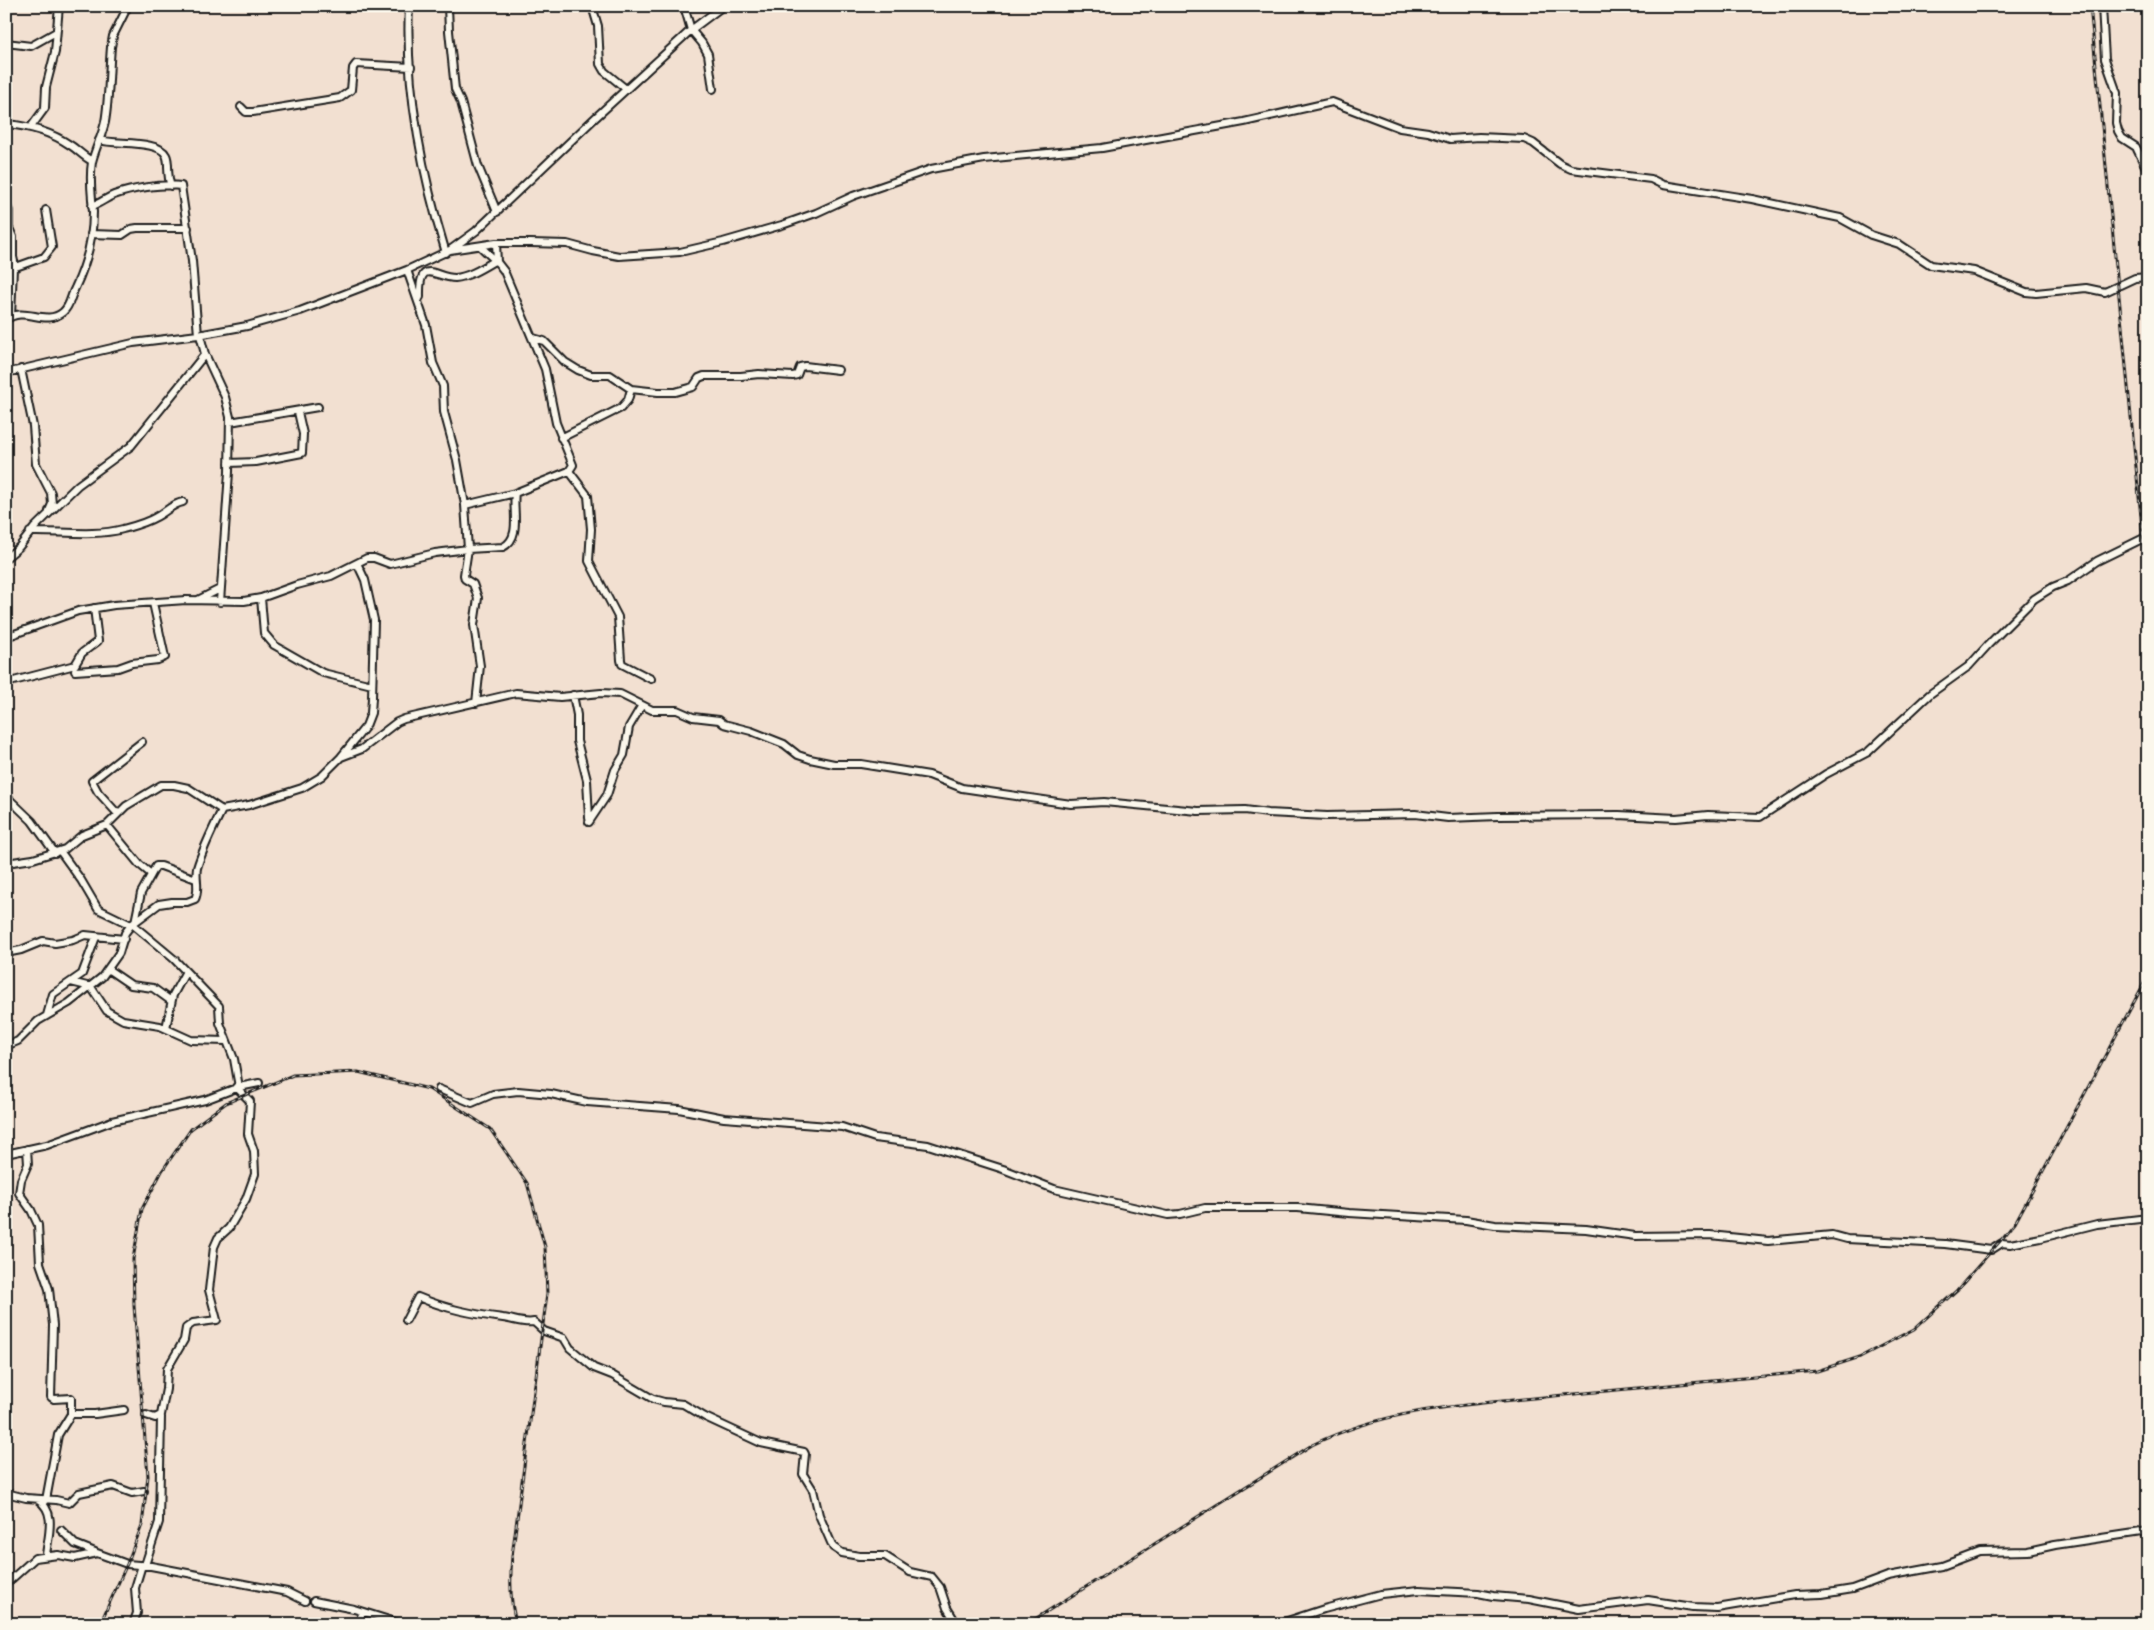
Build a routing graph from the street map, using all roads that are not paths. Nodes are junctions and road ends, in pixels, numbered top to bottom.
1 (58, 6) edge
2 (128, 6) edge
3 (309, 6) edge
4 (319, 6) edge
5 (409, 6) edge
6 (448, 6) edge
7 (592, 6) edge
8 (684, 6) edge
9 (723, 6) edge
10 (2102, 6) edge
11 (691, 30) junction
12 (56, 32) junction
13 (6, 43) edge
14 (411, 67) junction
15 (626, 89) junction
16 (713, 89) dead end
17 (241, 107) dead end
18 (6, 124) edge
19 (32, 127) junction
20 (99, 140) junction
21 (92, 162) junction
22 (2148, 172) edge
23 (171, 186) junction
24 (6, 203) edge
25 (92, 206) junction
26 (46, 210) dead end
27 (497, 212) junction
28 (8, 214) edge
29 (188, 228) junction
30 (91, 234) junction
31 (496, 244) junction
32 (480, 246) junction
33 (448, 252) junction
34 (496, 261) junction
35 (15, 266) junction
36 (408, 270) junction
37 (2148, 277) edge
38 (419, 300) junction
39 (9, 318) edge
40 (199, 335) junction
41 (533, 338) junction
42 (205, 354) junction
43 (20, 369) junction
44 (838, 370) dead end
45 (6, 373) edge
46 (631, 389) junction
47 (318, 407) dead end
48 (298, 412) junction
49 (230, 422) junction
50 (561, 438) junction
51 (229, 463) junction
52 (570, 471) junction
53 (515, 493) junction
54 (183, 502) dead end
55 (465, 505) junction
56 (48, 514) junction
57 (30, 532) junction
58 (2148, 536) edge
59 (468, 549) junction
60 (6, 558) edge
61 (357, 563) junction
62 (220, 589) junction
63 (261, 598) junction
64 (197, 600) junction
65 (220, 602) junction
66 (153, 603) junction
67 (94, 608) junction
68 (6, 637) edge
69 (75, 671) dead end
70 (651, 679) dead end
71 (6, 683) edge
72 (372, 685) junction
73 (573, 696) junction
74 (476, 703) junction
75 (642, 705) junction
76 (142, 742) dead end
77 (341, 757) junction
78 (6, 796) edge
79 (222, 810) junction
80 (117, 814) junction
81 (107, 825) junction
82 (58, 852) junction
83 (6, 863) edge
84 (151, 874) junction
85 (196, 879) junction
86 (133, 924) junction
87 (96, 936) junction
88 (124, 938) junction
89 (6, 953) edge
90 (109, 970) junction
91 (185, 973) junction
92 (72, 982) junction
93 (91, 987) junction
94 (171, 1001) junction
95 (47, 1015) junction
96 (166, 1028) junction
97 (226, 1041) junction
98 (6, 1046) edge
99 (259, 1083) dead end
100 (238, 1087) junction
101 (439, 1089) dead end
102 (27, 1149) junction
103 (6, 1154) edge
104 (2148, 1218) edge
105 (406, 1320) dead end
106 (124, 1410) dead end
107 (72, 1414) junction
108 (146, 1415) dead end
109 (161, 1418) dead end
110 (144, 1492) dead end
111 (6, 1493) edge
112 (38, 1500) junction
113 (46, 1500) junction
114 (61, 1530) dead end
115 (2148, 1530) edge
116 (97, 1553) junction
117 (46, 1555) junction
118 (144, 1565) junction
119 (6, 1584) edge
120 (305, 1601) dead end
121 (314, 1601) dead end
122 (363, 1612) junction
123 (134, 1624) edge
124 (358, 1624) edge
125 (402, 1624) edge
126 (957, 1624) edge
127 (1278, 1624) edge

1 - 12 street
2 - 20 street
3 - 4 street
5 - 14 street
6 - 27 street
7 - 15 street
8 - 11 street
9 - 11 street
10 - 22 street
11 - 15 street
11 - 16 street
12 - 13 street
12 - 19 street
14 - 17 street
14 - 33 street
15 - 27 street
18 - 19 street
19 - 21 street
20 - 21 street
20 - 23 street
21 - 25 street
23 - 25 street
23 - 29 street
24 - 28 street
25 - 30 street
26 - 35 street
27 - 33 street
28 - 35 street
29 - 30 street
29 - 40 street
30 - 39 street
31 - 32 street
31 - 34 street
31 - 37 street
32 - 33 street
32 - 34 street
33 - 36 street
34 - 38 street
34 - 41 street
35 - 39 street
36 - 38 street
36 - 40 street
38 - 55 street
40 - 42 street
40 - 43 street
41 - 46 street
41 - 50 street
42 - 49 street
42 - 56 street
43 - 45 street
43 - 56 street
44 - 46 street
46 - 50 street
47 - 48 street
48 - 49 street
48 - 51 street
49 - 51 street
50 - 52 street
51 - 62 street
52 - 53 street
52 - 70 street
53 - 55 street
53 - 59 street
54 - 57 street
55 - 59 street
56 - 57 street
57 - 60 street
58 - 75 street
59 - 61 street
59 - 74 street
61 - 63 street
61 - 72 street
62 - 64 street
62 - 65 street
63 - 65 street
63 - 72 street
64 - 65 street
64 - 66 street
66 - 67 street
66 - 69 street
67 - 68 street
67 - 71 street
72 - 77 street
73 - 74 street
73 - 75 street
73 - 75 street
74 - 77 street
76 - 80 street
77 - 79 street
78 - 82 street
79 - 80 street
79 - 85 street
80 - 81 street
81 - 82 street
81 - 84 street
82 - 83 street
82 - 86 street
84 - 85 street
84 - 86 street
85 - 86 street
86 - 88 street
86 - 91 street
87 - 88 street
87 - 89 street
87 - 92 street
88 - 90 street
90 - 93 street
90 - 94 street
91 - 94 street
91 - 97 street
92 - 93 street
92 - 95 street
93 - 95 street
93 - 96 street
94 - 96 street
95 - 98 street
96 - 97 street
97 - 100 street
99 - 100 street
100 - 102 street
100 - 108 street
101 - 104 street
102 - 103 street
102 - 107 street
105 - 126 street
106 - 107 street
107 - 113 street
109 - 118 street
110 - 113 street
111 - 112 street
112 - 113 street
112 - 117 street
114 - 116 street
115 - 127 street
116 - 117 street
116 - 118 street
117 - 119 street
118 - 120 street
118 - 123 street
121 - 122 street
122 - 124 street
122 - 125 street

